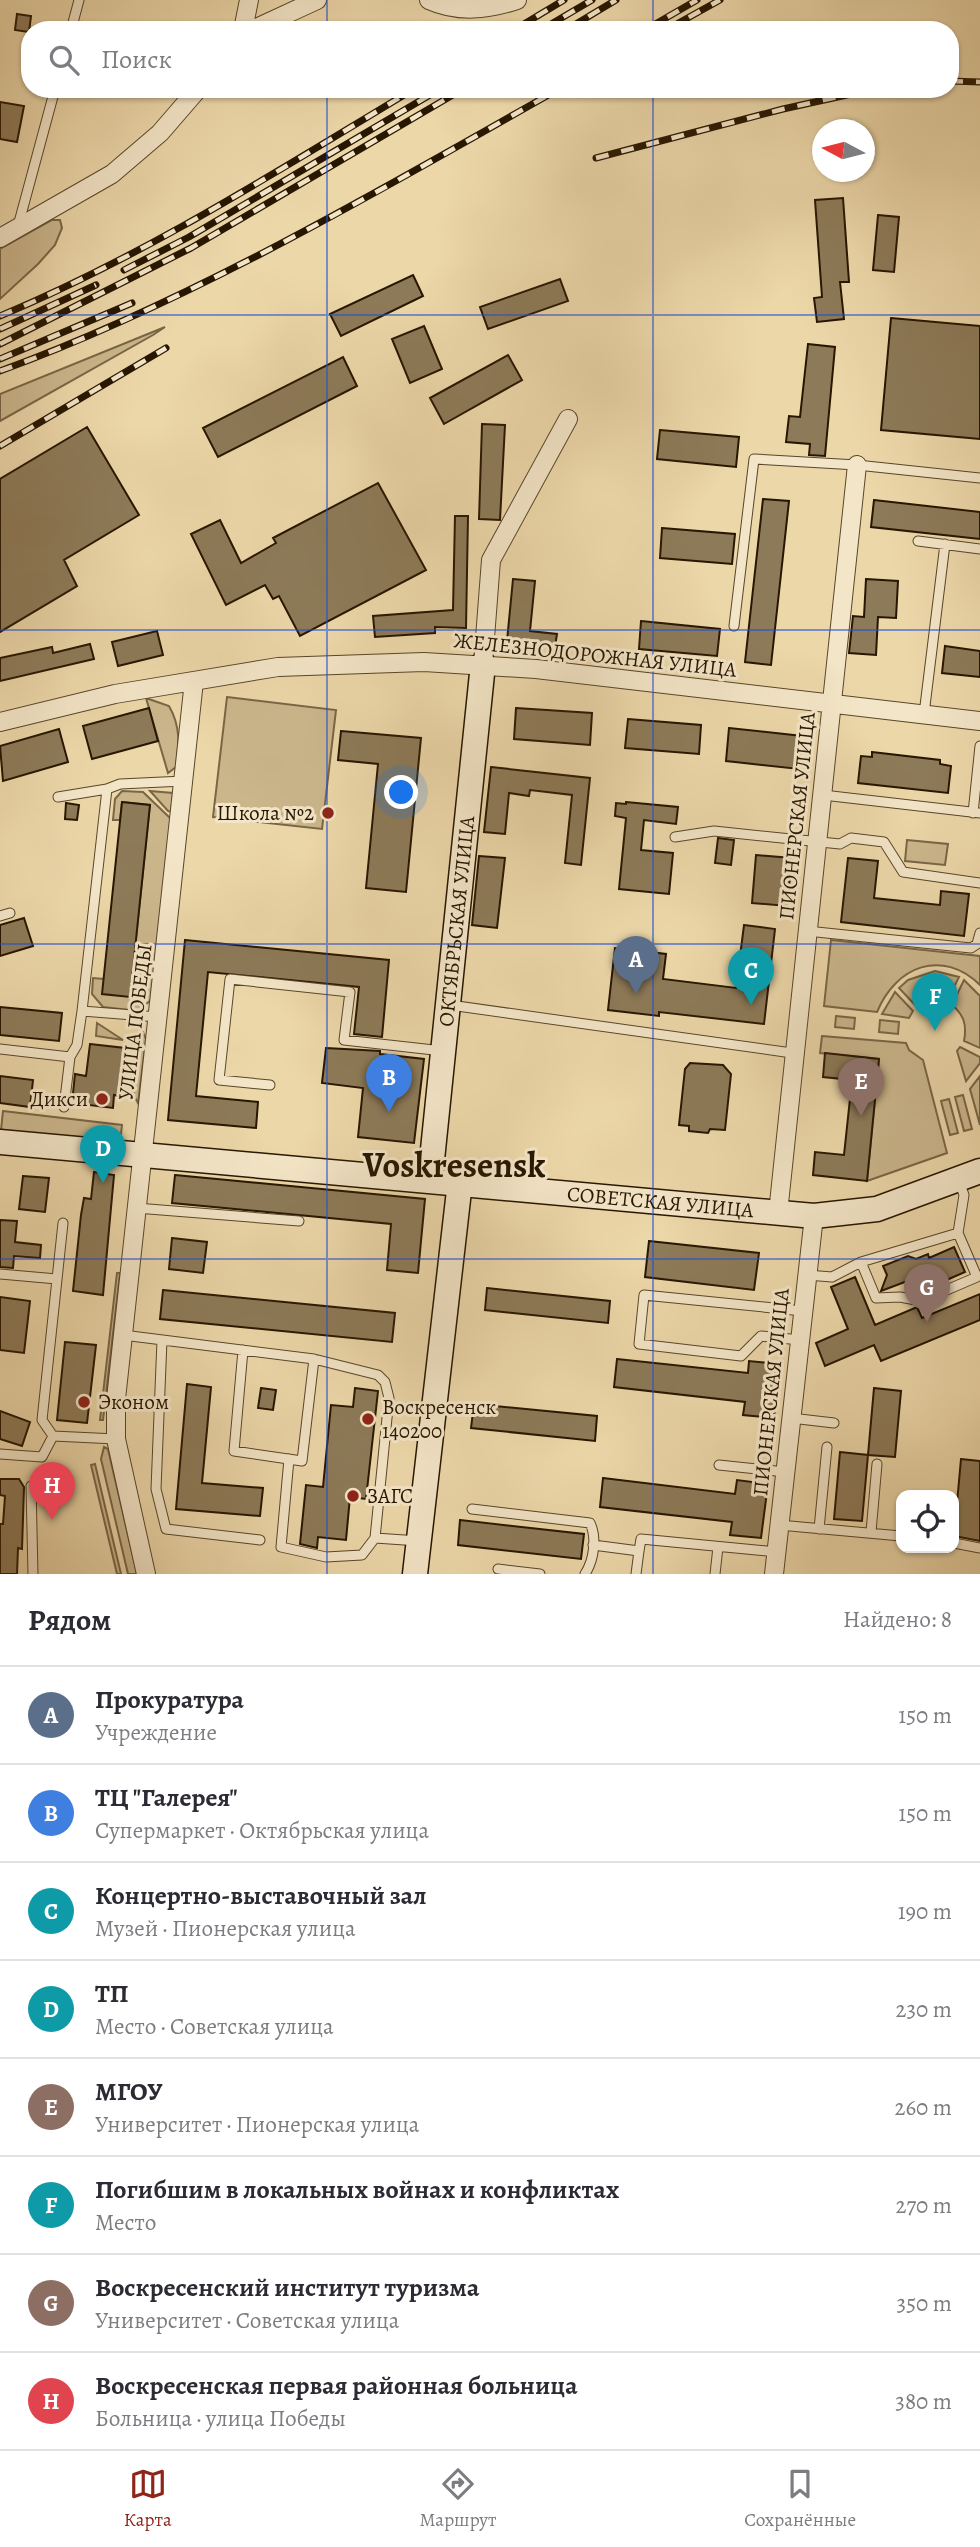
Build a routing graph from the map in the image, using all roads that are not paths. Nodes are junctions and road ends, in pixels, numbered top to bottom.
1 (79, 0) edge
2 (248, 0) edge
3 (317, 0) edge
4 (429, 0) edge
5 (517, 0) edge
6 (73, 21) edge
7 (244, 21) edge
8 (272, 21) edge
9 (53, 98) edge
10 (190, 98) edge
11 (17, 228) junction
12 (0, 237) edge
13 (568, 419) dead end
14 (857, 465) junction
15 (980, 478) edge
16 (918, 541) dead end
17 (945, 544) junction
18 (980, 549) edge
19 (734, 626) dead end
20 (483, 664) junction
21 (194, 681) junction
22 (832, 703) junction
23 (924, 714) junction
24 (980, 721) edge
25 (0, 722) edge
26 (980, 746) edge
27 (184, 782) junction
28 (107, 789) junction
29 (822, 795) junction
30 (58, 797) dead end
31 (976, 813) edge
32 (675, 837) dead end
33 (817, 842) junction
34 (980, 883) edge
35 (807, 931) junction
36 (980, 933) edge
37 (450, 1005) junction
38 (82, 1011) junction
39 (158, 1017) junction
40 (0, 1049) edge
41 (445, 1051) junction
42 (792, 1053) junction
43 (70, 1057) junction
44 (270, 1085) dead end
45 (64, 1107) dead end
46 (0, 1142) edge
47 (142, 1155) junction
48 (969, 1175) edge
49 (430, 1180) junction
50 (460, 1182) junction
51 (136, 1208) junction
52 (778, 1213) junction
53 (814, 1216) junction
54 (299, 1221) dead end
55 (63, 1223) dead end
56 (958, 1233) junction
57 (860, 1262) junction
58 (0, 1273) edge
59 (807, 1275) junction
60 (57, 1279) junction
61 (803, 1311) junction
62 (123, 1335) junction
63 (162, 1340) junction
64 (800, 1340) junction
65 (243, 1350) junction
66 (314, 1359) junction
67 (791, 1418) junction
68 (834, 1423) dead end
69 (54, 1436) junction
70 (116, 1439) junction
71 (827, 1447) dead end
72 (0, 1454) edge
73 (289, 1459) junction
74 (877, 1464) dead end
75 (719, 1465) dead end
76 (785, 1472) junction
77 (31, 1486) dead end
78 (472, 1509) dead end
79 (779, 1525) junction
80 (819, 1528) junction
81 (871, 1532) junction
82 (896, 1535) edge
83 (375, 1538) junction
84 (260, 1539) dead end
85 (419, 1541) junction
86 (593, 1545) junction
87 (959, 1545) edge
88 (719, 1547) junction
89 (980, 1548) edge
90 (639, 1550) junction
91 (777, 1552) junction
92 (498, 1569) dead end
93 (33, 1574) edge
94 (146, 1574) edge
95 (415, 1574) edge
96 (540, 1574) edge
97 (585, 1574) edge
98 (636, 1574) edge
99 (715, 1574) edge
100 (774, 1574) edge

1 - 6 lane
2 - 7 street
3 - 8 street
4 - 5 street
9 - 11 lane
10 - 11 street
11 - 12 street
13 - 20 street
14 - 15 lane
14 - 19 lane
14 - 22 street, ПИОНЕРСКАЯ УЛИЦА
16 - 17 lane
17 - 18 lane
17 - 23 lane
20 - 21 street, ЖЕЛЕЗНОДОРОЖНАЯ УЛИЦА
20 - 22 street, ЖЕЛЕЗНОДОРОЖНАЯ УЛИЦА
20 - 37 street, ОКТЯБРЬСКАЯ УЛИЦА
21 - 25 street, ЖЕЛЕЗНОДОРОЖНАЯ УЛИЦА
21 - 27 street, УЛИЦА ПОБЕДЫ
22 - 23 street, ЖЕЛЕЗНОДОРОЖНАЯ УЛИЦА
22 - 29 street, ПИОНЕРСКАЯ УЛИЦА
23 - 24 street, ЖЕЛЕЗНОДОРОЖНАЯ УЛИЦА
26 - 31 lane
27 - 28 lane
27 - 39 street, УЛИЦА ПОБЕДЫ
28 - 30 lane
28 - 38 lane
29 - 31 lane
29 - 33 street, ПИОНЕРСКАЯ УЛИЦА
32 - 33 lane
33 - 34 lane
33 - 35 street, ПИОНЕРСКАЯ УЛИЦА
35 - 36 lane
35 - 42 street, ПИОНЕРСКАЯ УЛИЦА
37 - 41 street, ОКТЯБРЬСКАЯ УЛИЦА
37 - 42 lane
38 - 39 lane
38 - 43 lane
39 - 47 street, УЛИЦА ПОБЕДЫ
40 - 43 lane
41 - 44 lane
41 - 49 street, ОКТЯБРЬСКАЯ УЛИЦА
42 - 52 street, ПИОНЕРСКАЯ УЛИЦА
43 - 45 lane
46 - 47 street, СОВЕТСКАЯ УЛИЦА
47 - 49 street, СОВЕТСКАЯ УЛИЦА
47 - 51 street, УЛИЦА ПОБЕДЫ
48 - 53 street, СОВЕТСКАЯ УЛИЦА
48 - 56 lane
49 - 50 street, СОВЕТСКАЯ УЛИЦА
50 - 52 street, СОВЕТСКАЯ УЛИЦА
50 - 85 street
51 - 54 lane
51 - 62 street, УЛИЦА ПОБЕДЫ
52 - 53 street, СОВЕТСКАЯ УЛИЦА
53 - 59 street, ПИОНЕРСКАЯ УЛИЦА
55 - 60 lane
56 - 57 lane
56 - 57 lane
57 - 59 lane
58 - 60 lane
59 - 61 street, ПИОНЕРСКАЯ УЛИЦА
60 - 69 lane
61 - 64 street, ПИОНЕРСКАЯ УЛИЦА
61 - 64 lane
62 - 63 lane
62 - 70 street, УЛИЦА ПОБЕДЫ
63 - 65 lane
63 - 84 lane
64 - 67 street, ПИОНЕРСКАЯ УЛИЦА
65 - 66 lane
65 - 73 lane
66 - 73 lane
66 - 83 lane
67 - 68 lane
67 - 76 street, ПИОНЕРСКАЯ УЛИЦА
69 - 70 lane
69 - 72 lane
70 - 94 street, УЛИЦА ПОБЕДЫ
71 - 80 lane
73 - 83 lane
74 - 81 lane
75 - 76 lane
76 - 79 street, ПИОНЕРСКАЯ УЛИЦА
77 - 93 lane
78 - 86 lane
79 - 80 lane
79 - 91 street, ПИОНЕРСКАЯ УЛИЦА
80 - 81 lane
81 - 82 lane
83 - 85 lane
85 - 95 street
86 - 90 lane
86 - 97 lane
87 - 89 lane
88 - 90 lane
88 - 91 lane
88 - 99 lane
90 - 98 lane
91 - 100 street, ПИОНЕРСКАЯ УЛИЦА
92 - 96 lane

